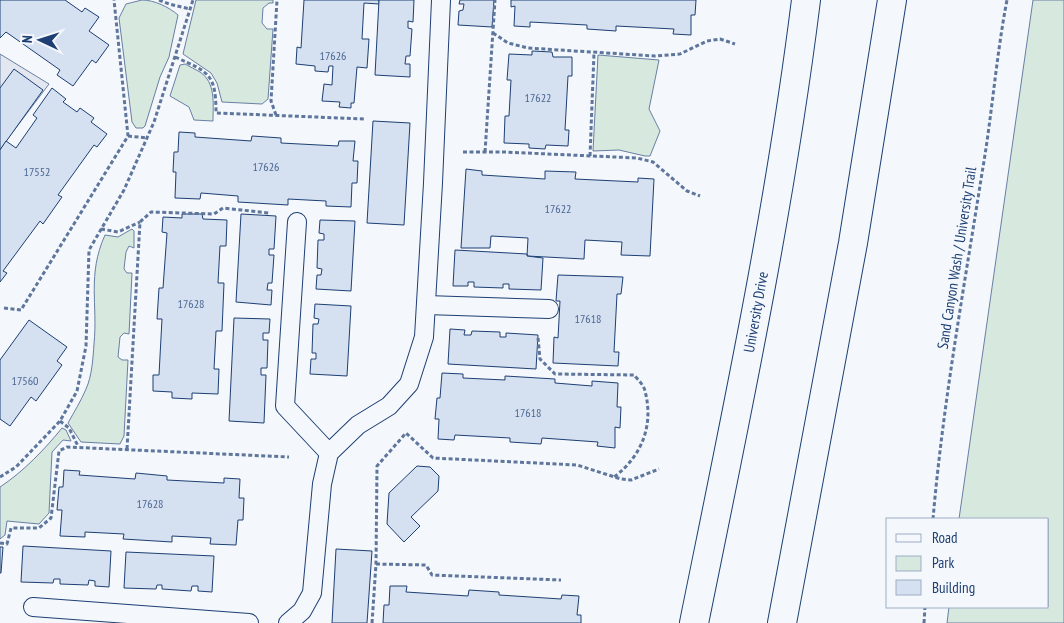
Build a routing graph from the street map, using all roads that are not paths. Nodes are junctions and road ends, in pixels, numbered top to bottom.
1 (441, 0) edge
2 (806, 0) edge
3 (892, 0) edge
4 (297, 222) dead end
5 (426, 305) junction
6 (549, 309) dead end
7 (329, 453) junction
8 (33, 607) dead end
9 (249, 623) edge
10 (288, 623) edge
11 (694, 623) edge
12 (782, 623) edge

1 - 5 lane
2 - 11 main road, University Drive
3 - 12 main road
4 - 7 lane
5 - 6 lane
5 - 7 lane
7 - 10 lane
8 - 9 lane

